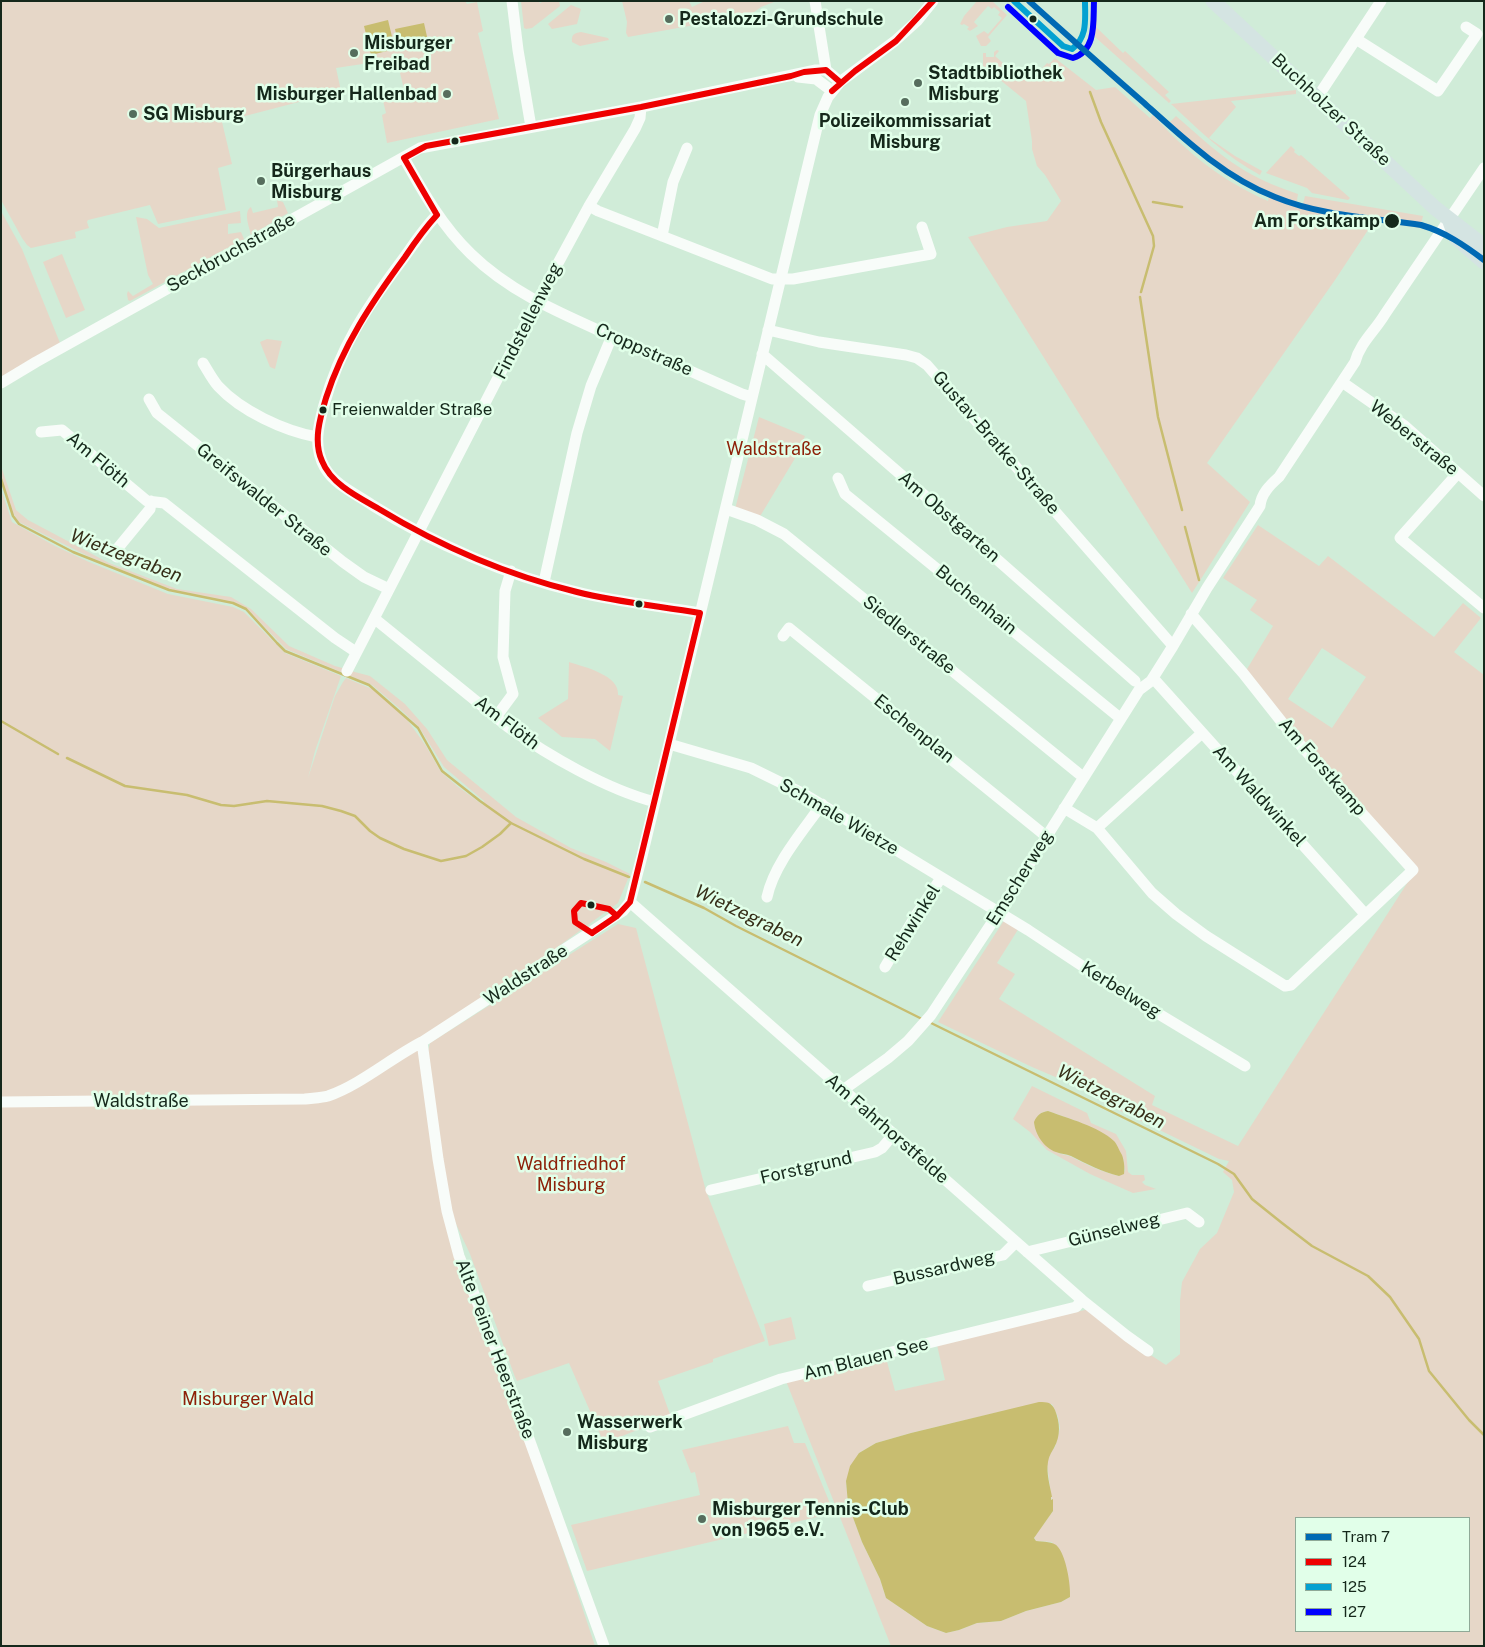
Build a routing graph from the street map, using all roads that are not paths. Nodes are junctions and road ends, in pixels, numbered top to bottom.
1 (512, 1) edge
2 (815, 1) edge
3 (933, 1) edge
4 (1213, 1) edge
5 (1381, 1) edge
6 (1466, 27) dead end
7 (1356, 39) junction
8 (826, 70) junction
9 (791, 76) junction
10 (840, 82) junction
11 (832, 91) junction
12 (1317, 98) junction
13 (641, 106) junction
14 (531, 127) junction
15 (688, 148) dead end
16 (404, 158) junction
17 (1484, 168) edge
18 (589, 206) junction
19 (437, 215) junction
20 (1449, 219) junction
21 (922, 227) dead end
22 (662, 236) junction
23 (1484, 246) edge
24 (1484, 262) edge
25 (780, 279) junction
26 (537, 302) junction
27 (768, 330) junction
28 (612, 336) junction
29 (762, 354) junction
30 (203, 363) dead end
31 (1342, 382) junction
32 (1, 383) edge
33 (752, 396) junction
34 (149, 399) dead end
35 (41, 432) dead end
36 (317, 437) junction
37 (1458, 473) junction
38 (838, 478) dead end
39 (1484, 496) edge
40 (151, 501) junction
41 (726, 510) junction
42 (418, 531) junction
43 (117, 556) dead end
44 (511, 571) junction
45 (544, 582) junction
46 (389, 589) junction
47 (1484, 608) edge
48 (700, 613) junction
49 (1191, 614) junction
50 (374, 619) junction
51 (782, 636) dead end
52 (1173, 646) junction
53 (356, 652) junction
54 (347, 670) dead end
55 (1153, 678) junction
56 (1135, 681) dead end
57 (496, 717) junction
58 (1120, 718) junction
59 (1202, 733) junction
60 (669, 744) junction
61 (1083, 776) junction
62 (655, 802) junction
63 (822, 804) junction
64 (1064, 808) junction
65 (1097, 828) junction
66 (1047, 837) junction
67 (941, 878) junction
68 (767, 897) dead end
69 (630, 902) junction
70 (999, 912) junction
71 (1366, 914) junction
72 (885, 967) dead end
73 (422, 1042) junction
74 (1245, 1066) dead end
75 (843, 1090) junction
76 (1, 1102) edge
77 (894, 1134) junction
78 (711, 1190) dead end
79 (1199, 1222) dead end
80 (1016, 1242) junction
81 (1027, 1252) junction
82 (868, 1286) dead end
83 (1082, 1300) junction
84 (1148, 1351) dead end
85 (650, 1427) dead end
86 (604, 1646) edge

1 - 14 street
2 - 8 street
3 - 10 street
4 - 12 main road, Buchholzer Straße
5 - 7 street
6 - 7 street
7 - 12 street
8 - 9 street, Seckbruchstraße
8 - 10 street
9 - 11 street, Seckbruchstraße
9 - 13 street, Seckbruchstraße
10 - 11 street
11 - 25 street
12 - 20 main road, Buchholzer Straße
13 - 14 street, Seckbruchstraße
13 - 18 street, Findstellenweg
14 - 16 street, Seckbruchstraße
15 - 22 street
16 - 19 street, Croppstraße
16 - 32 street, Seckbruchstraße
17 - 20 street
18 - 22 street
18 - 26 street, Findstellenweg
19 - 26 street, Croppstraße
19 - 36 street
20 - 23 main road, Buchholzer Straße
20 - 24 main road, Buchholzer Straße
20 - 31 street
21 - 25 street
22 - 25 street
25 - 27 street
26 - 28 street, Croppstraße
26 - 42 street, Findstellenweg
27 - 29 street
27 - 52 street, Gustav-Bratke-Straße
28 - 33 street, Croppstraße
28 - 45 street
29 - 33 street
29 - 56 street, Am Obstgarten
30 - 36 street
31 - 37 street, Weberstraße
31 - 49 street
33 - 41 street
34 - 46 street, Greifswalder Straße
35 - 40 street, Am Flöth
36 - 42 street
37 - 39 street, Weberstraße
37 - 47 street
38 - 58 street, Buchenhain
40 - 43 street
40 - 53 street, Am Flöth
41 - 48 street
41 - 61 street, Siedlerstraße
42 - 44 street
42 - 46 street, Findstellenweg
44 - 45 street
44 - 57 street
45 - 48 street
46 - 50 street, Findstellenweg
48 - 60 street
49 - 52 street
49 - 71 street, Am Forstkamp
50 - 53 street, Findstellenweg
50 - 57 street, Am Flöth
51 - 66 street, Eschenplan
52 - 55 street, Emscherweg
53 - 54 street, Findstellenweg
55 - 58 street, Emscherweg
55 - 59 street, Am Waldwinkel
57 - 62 street, Am Flöth
58 - 61 street, Emscherweg
59 - 65 street
59 - 71 street, Am Waldwinkel
60 - 62 street
60 - 63 street, Schmale Wietze
61 - 64 street, Emscherweg
62 - 69 street
63 - 67 street, Schmale Wietze
63 - 68 street
64 - 65 street
64 - 66 street, Emscherweg
65 - 71 street
66 - 70 street, Emscherweg
67 - 70 street, Schmale Wietze
67 - 72 street, Rehwinkel
69 - 73 street, Waldstraße
69 - 75 street, Am Fahrhorstfelde
70 - 74 street, Kerbelweg
70 - 75 street, Emscherweg
73 - 76 street, Waldstraße
73 - 86 street, Alte Peiner Heerstraße
75 - 77 street, Am Fahrhorstfelde
77 - 78 street, Forstgrund
77 - 80 street, Am Fahrhorstfelde
79 - 81 street, Günselweg
80 - 81 street, Am Fahrhorstfelde
80 - 82 street, Bussardweg
81 - 83 street, Am Fahrhorstfelde
83 - 84 street, Am Fahrhorstfelde
83 - 85 street, Am Blauen See

